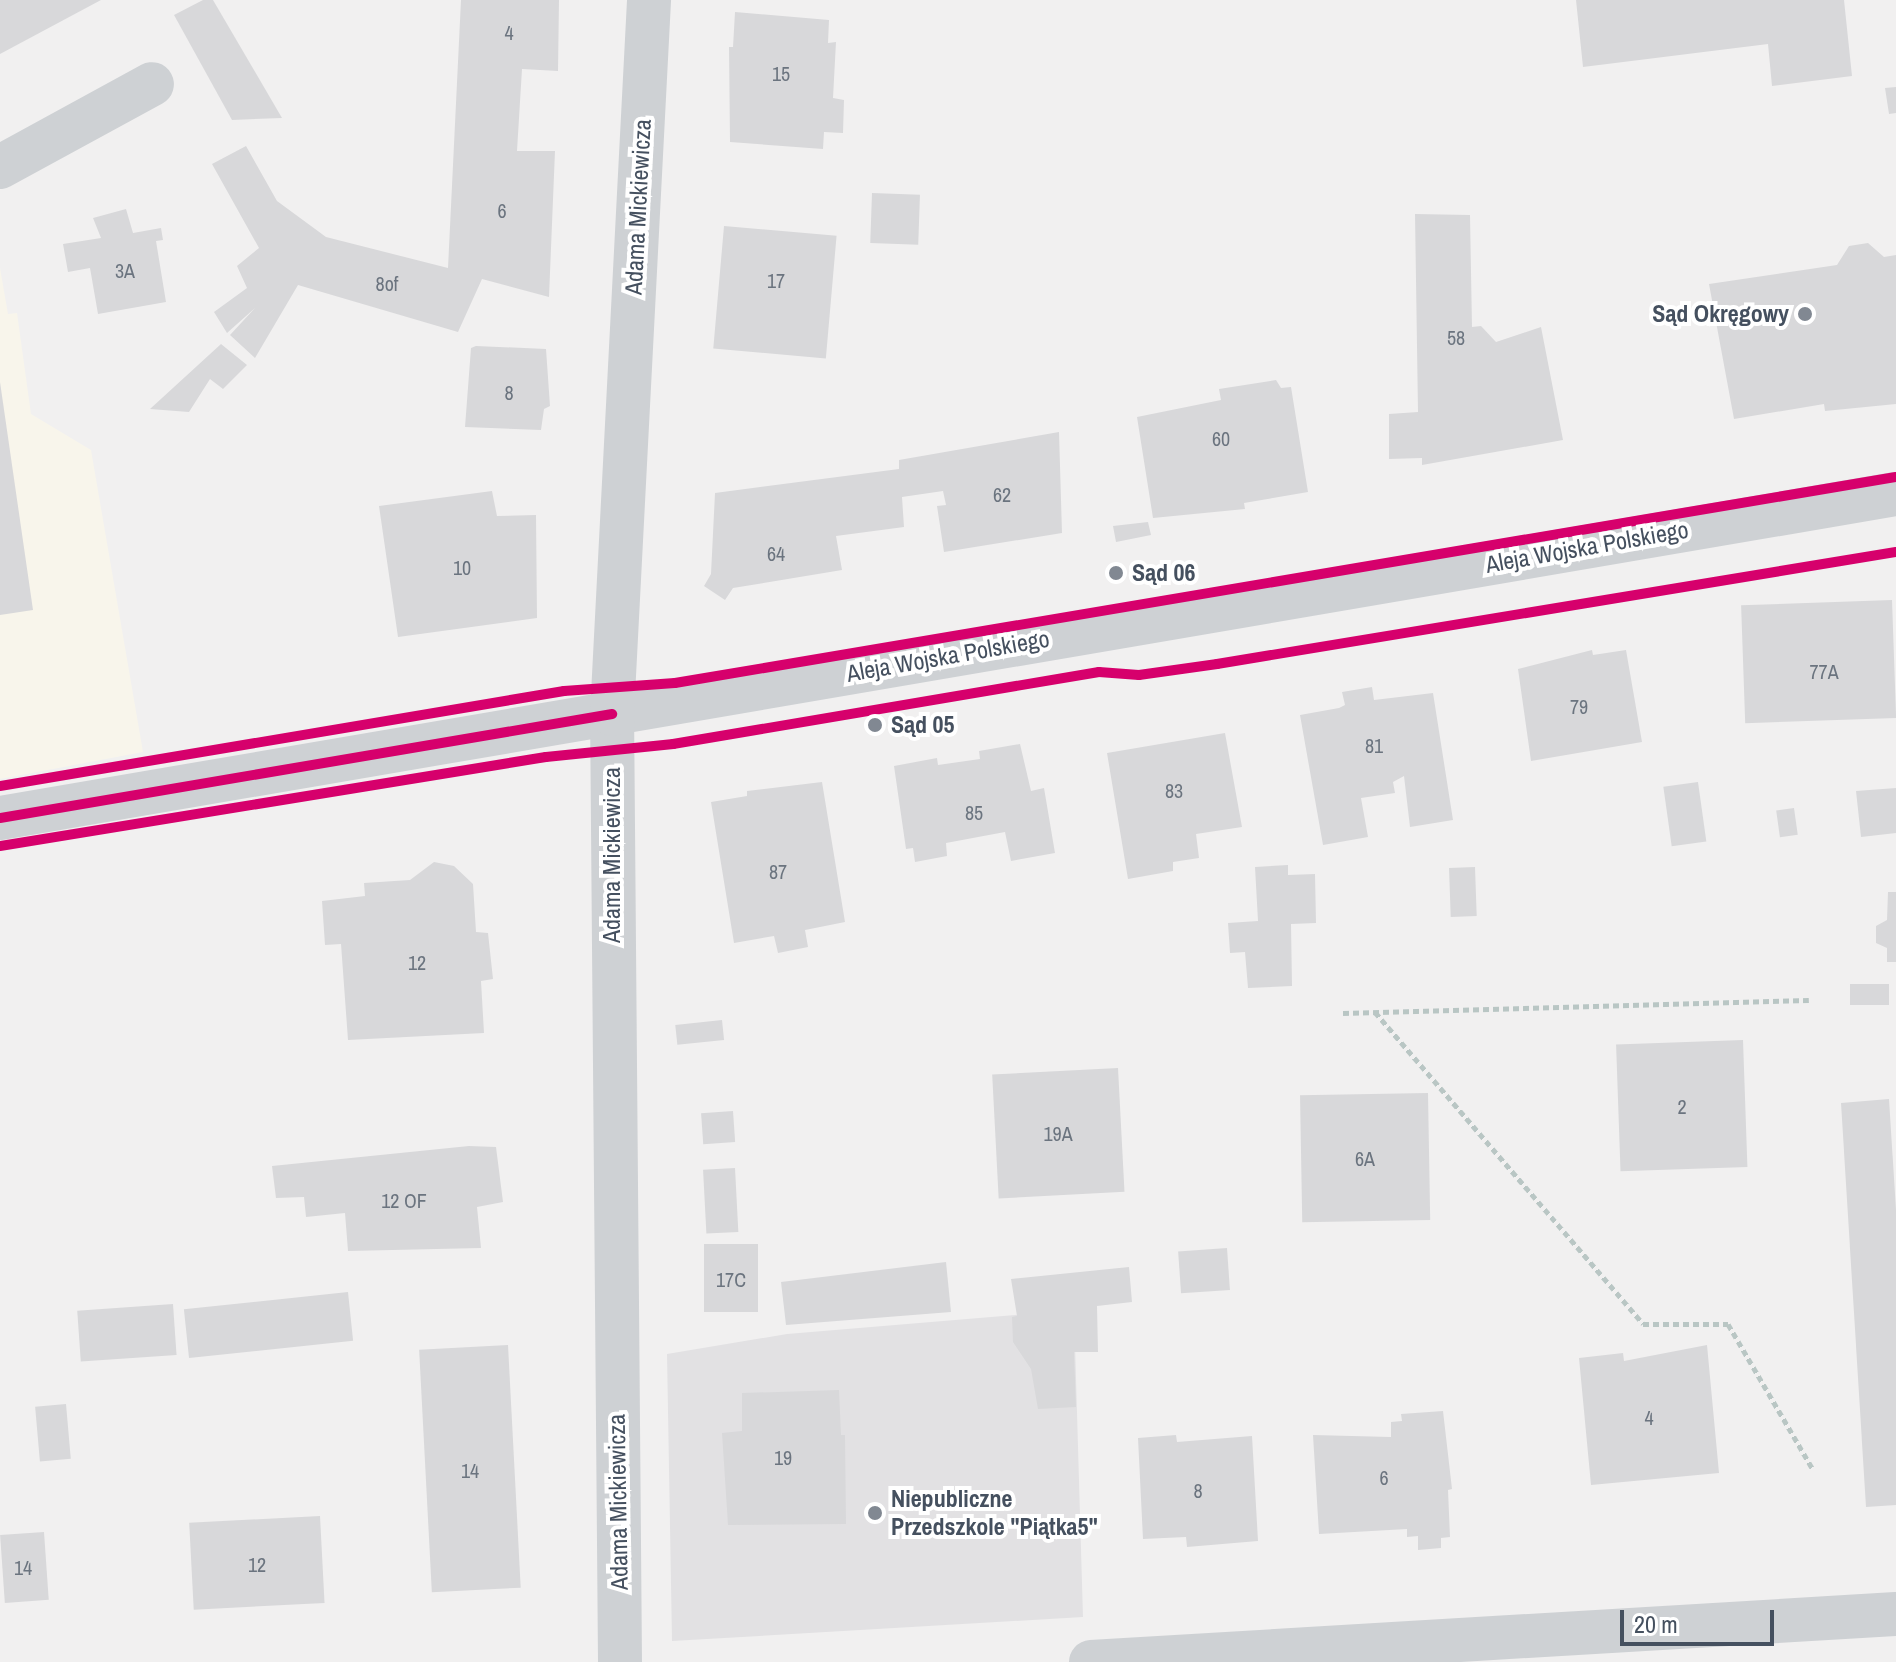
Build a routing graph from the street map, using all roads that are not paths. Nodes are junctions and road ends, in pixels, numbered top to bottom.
1 (649, 0) edge
2 (152, 84) dead end
3 (0, 167) edge
4 (1896, 494) edge
5 (612, 714) junction
6 (0, 818) edge
7 (1896, 1614) edge
8 (620, 1662) edge
9 (1091, 1662) edge

1 - 5 street, Adama Mickiewicza
2 - 3 street
4 - 5 street, Aleja Wojska Polskiego
5 - 6 street, Aleja Wojska Polskiego
5 - 8 street, Adama Mickiewicza
7 - 9 street

